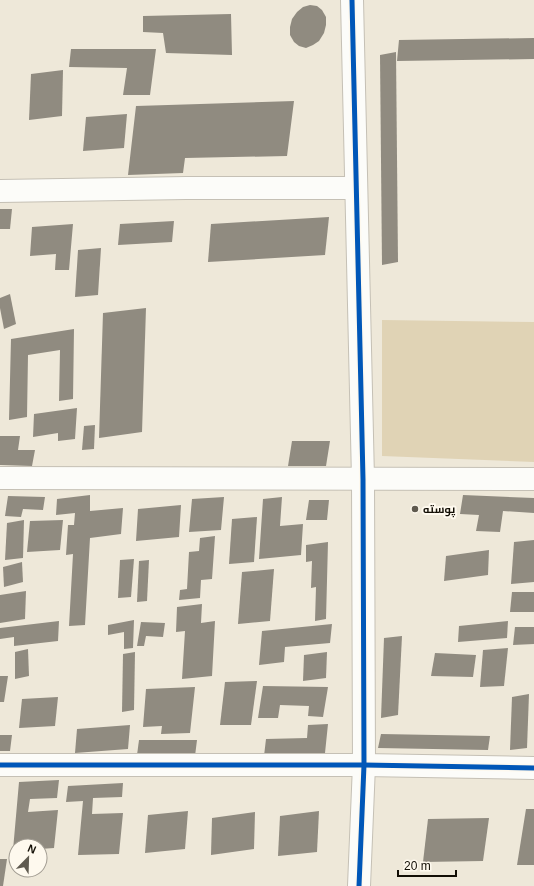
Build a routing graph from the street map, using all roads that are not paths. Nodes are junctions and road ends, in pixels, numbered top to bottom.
1 (352, 0) edge
2 (356, 188) junction
3 (0, 191) edge
4 (0, 478) edge
5 (363, 479) junction
6 (534, 479) edge
7 (0, 765) edge
8 (364, 765) junction
9 (534, 768) edge
10 (359, 886) edge

1 - 2 street
2 - 3 street
2 - 5 street
4 - 5 street
5 - 6 street
5 - 8 street
7 - 8 street
8 - 9 street
8 - 10 street

